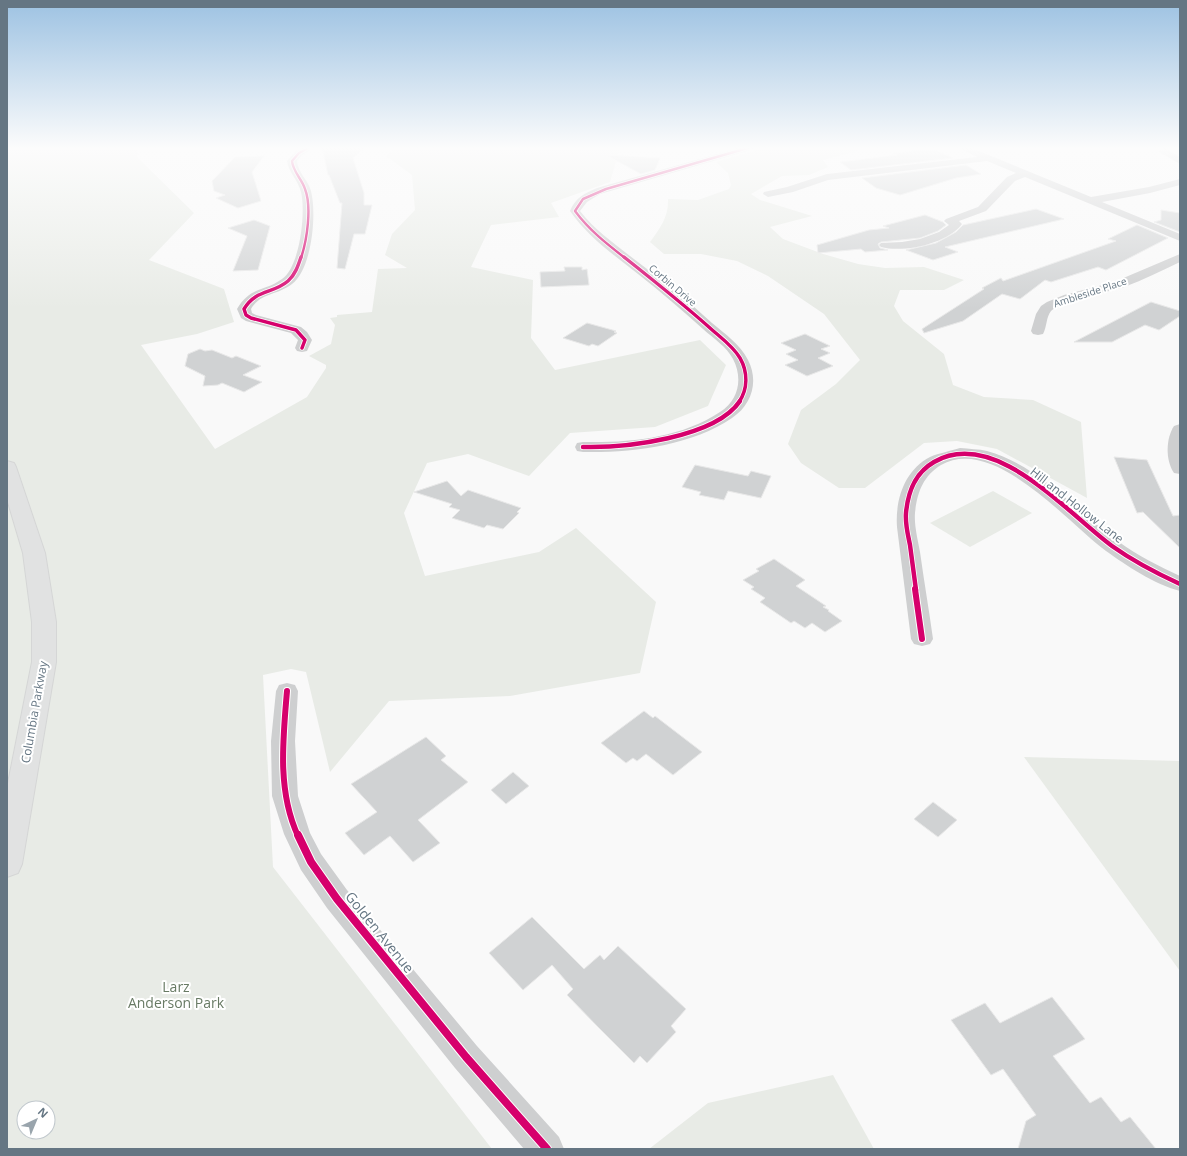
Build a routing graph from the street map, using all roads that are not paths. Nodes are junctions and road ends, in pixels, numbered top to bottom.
1 (307, 201) edge
2 (582, 201) edge
3 (990, 201) edge
4 (1095, 201) edge
5 (1180, 238) edge
6 (885, 245) dead end
7 (1180, 258) edge
8 (1038, 331) dead end
9 (302, 348) dead end
10 (1180, 429) edge
11 (583, 447) dead end
12 (7, 467) edge
13 (1180, 470) edge
14 (1180, 584) edge
15 (922, 639) dead end
16 (287, 691) dead end
17 (7, 864) edge
18 (547, 1149) edge

1 - 9 street
2 - 11 street, Corbin Drive
3 - 6 street
4 - 5 street
7 - 8 street, Ambleside Place
10 - 13 street
12 - 17 highway, Columbia Parkway
14 - 15 street, Hill and Hollow Lane
16 - 18 street, Golden Avenue

